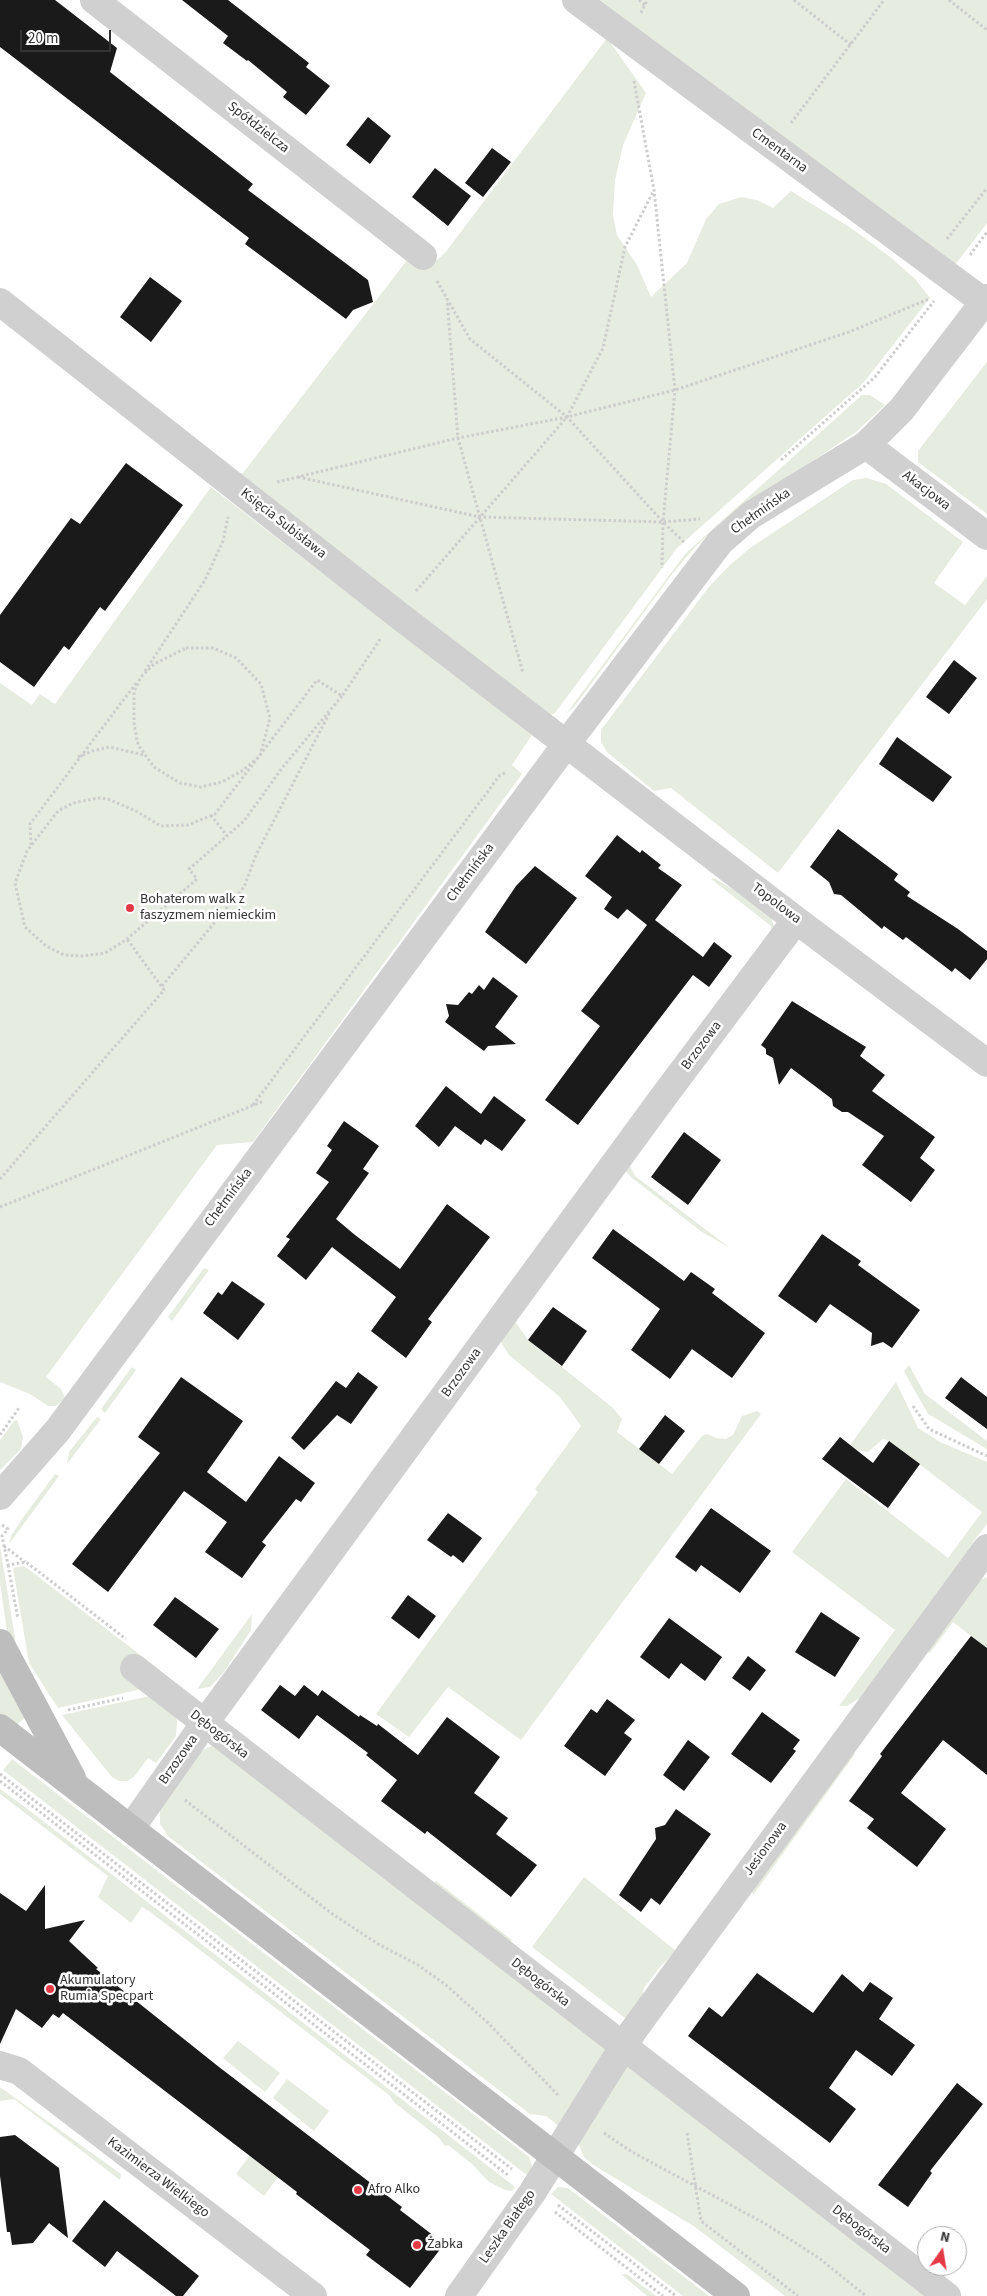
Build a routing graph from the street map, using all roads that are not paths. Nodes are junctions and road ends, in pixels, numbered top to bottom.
1 (94, 0) edge
2 (576, 0) edge
3 (422, 256) road end
4 (985, 300) edge
5 (0, 302) edge
6 (866, 445) junction
7 (987, 536) edge
8 (567, 743) junction
9 (796, 920) junction
10 (987, 1063) edge
11 (0, 1496) edge
12 (987, 1548) edge
13 (0, 1644) edge
14 (134, 1668) dead end
15 (204, 1724) junction
16 (0, 1728) edge
17 (75, 1784) junction
18 (131, 1828) junction
19 (623, 2047) junction
20 (0, 2066) edge
21 (555, 2156) junction
22 (312, 2296) edge
23 (459, 2296) edge
24 (736, 2296) edge
25 (947, 2296) edge

1 - 3 street, Spółdzielcza
2 - 4 street, Cmentarna
4 - 6 street, Chełmińska
5 - 8 street, Księcia Subisława
6 - 7 street, Akacjowa
6 - 8 street, Chełmińska
8 - 9 street, Topolowa
8 - 11 street, Chełmińska
9 - 10 street, Topolowa
9 - 15 street, Brzozowa
12 - 19 street, Jesionowa
13 - 17 main road
14 - 15 street, Dębogórska
15 - 18 street, Brzozowa
15 - 19 street, Dębogórska
16 - 17 main road
17 - 18 main road
18 - 21 main road
19 - 21 street, Jesionowa
19 - 25 street, Dębogórska
20 - 22 street, Kazimierza Wielkiego
21 - 23 street, Leszka Białego
21 - 24 main road

